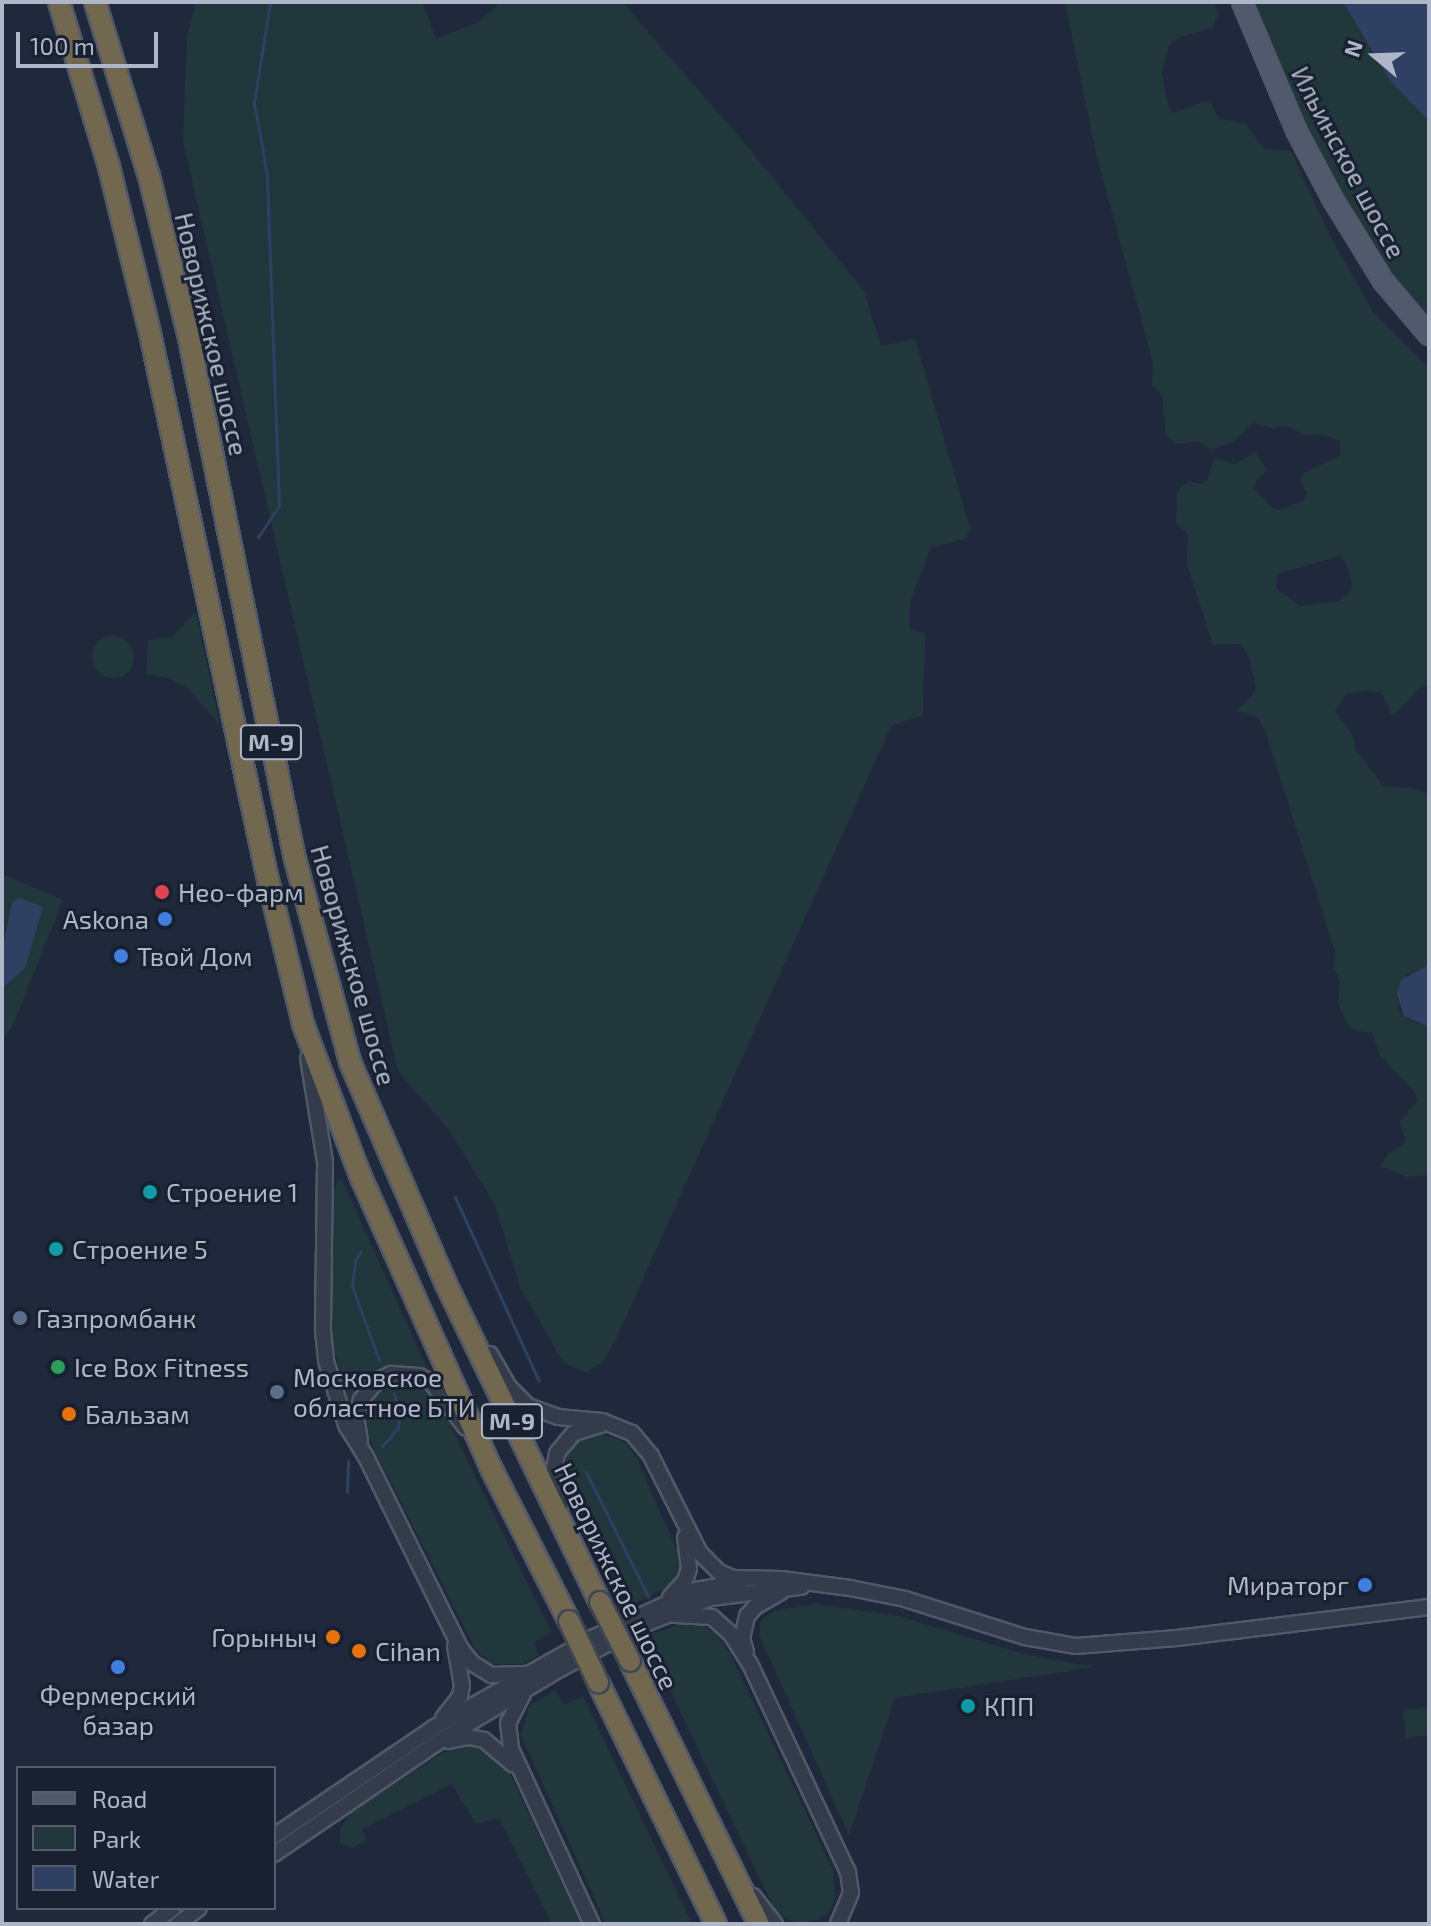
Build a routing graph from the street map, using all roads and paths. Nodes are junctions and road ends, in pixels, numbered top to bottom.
1 (59, 2) edge
2 (95, 2) edge
3 (1242, 2) edge
4 (1429, 335) edge
5 (301, 1015) junction
6 (445, 1282) junction
7 (613, 1424) junction
8 (366, 1457) junction
9 (492, 1470) junction
10 (681, 1521) junction
11 (578, 1560) junction
12 (761, 1579) junction
13 (817, 1585) junction
14 (785, 1589) junction
15 (1429, 1607) edge
16 (659, 1611) junction
17 (448, 1626) junction
18 (750, 1664) junction
19 (528, 1674) junction
20 (525, 1691) junction
21 (437, 1735) junction
22 (521, 1774) junction
23 (673, 1833) junction
24 (276, 1835) edge
25 (276, 1853) edge
26 (848, 1872) junction
27 (170, 1910) edge
28 (196, 1910) edge
29 (771, 1923) edge
30 (152, 1924) edge
31 (178, 1924) edge
32 (592, 1924) edge
33 (707, 1924) edge
34 (716, 1924) edge
35 (826, 1924) edge
36 (838, 1924) edge

1 - 5 highway, М-9
2 - 6 highway, Новорижское шоссе / М-9
3 - 4 main road, Ильинское шоссе
5 - 8 street, М-9
5 - 9 highway, М-9
6 - 7 street, М-9
6 - 11 highway, Новорижское шоссе / М-9
7 - 10 street, М-9
7 - 11 street, М-9
8 - 9 street, М-9
8 - 17 street, М-9
9 - 23 highway, М-9, bridge
10 - 12 street, М-9
10 - 16 street, М-9
11 - 29 highway, Новорижское шоссе / М-9, bridge
12 - 13 street
12 - 16 street
13 - 14 street
13 - 15 street
14 - 16 street
14 - 18 street
16 - 18 street
16 - 19 street
16 - 20 street
17 - 19 street, М-9
17 - 21 street, М-9
18 - 26 street
19 - 21 street
20 - 21 street
20 - 22 street
21 - 22 street
21 - 24 street
21 - 25 street
22 - 32 street
23 - 33 street, М-9
23 - 34 highway, М-9
26 - 35 street
26 - 36 street
27 - 30 street
28 - 31 street

